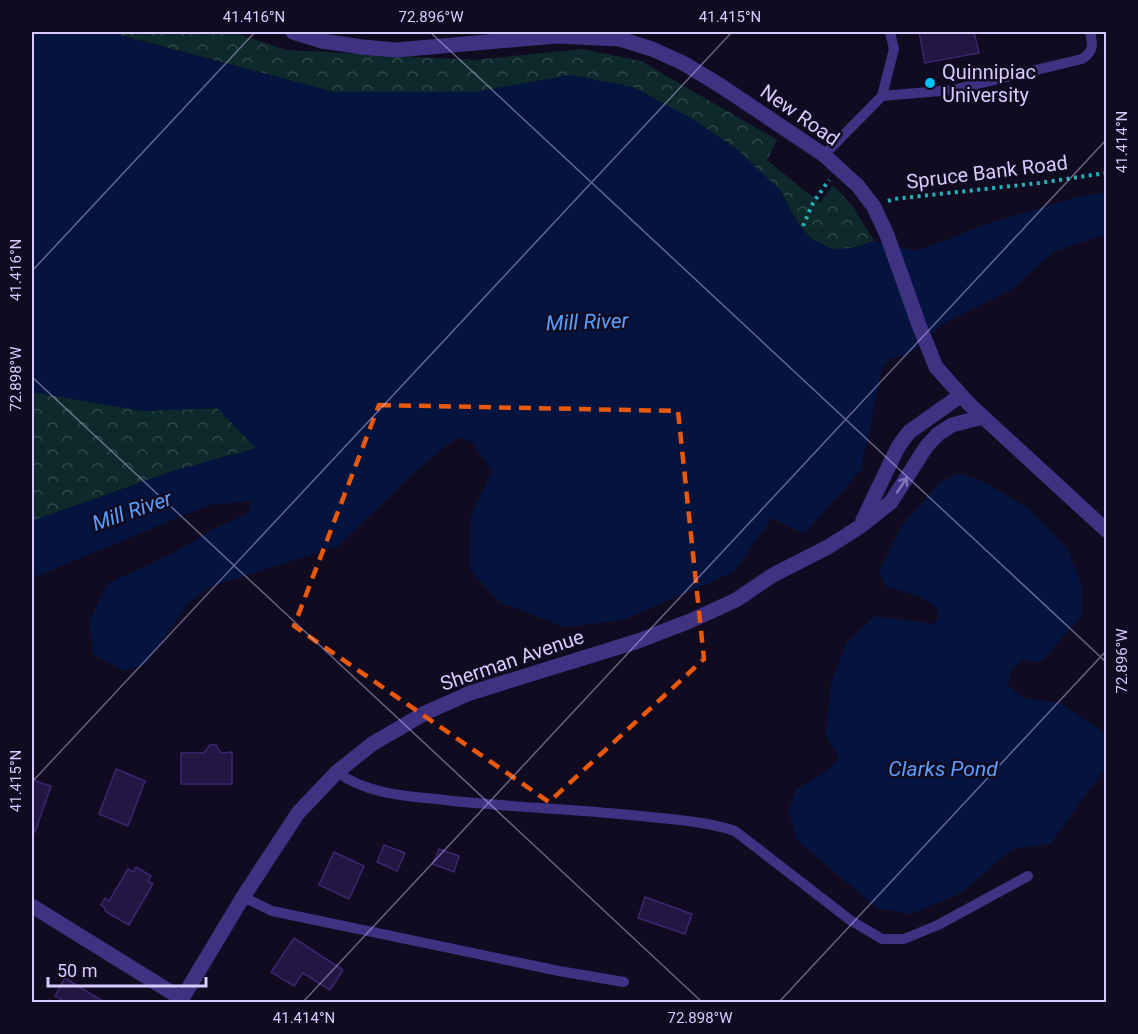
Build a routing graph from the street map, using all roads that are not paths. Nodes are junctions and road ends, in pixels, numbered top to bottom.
1 (293, 32) edge
2 (890, 32) edge
3 (1090, 32) edge
4 (568, 34) edge
5 (882, 96) junction
6 (824, 155) junction
7 (960, 396) junction
8 (983, 417) junction
9 (861, 526) junction
10 (1107, 530) edge
11 (336, 772) junction
12 (1028, 876) dead end
13 (243, 897) junction
14 (32, 906) edge
15 (624, 982) dead end
16 (181, 1001) edge

1 - 4 street, New Road
2 - 5 lane
3 - 5 lane
4 - 6 street, New Road
5 - 6 lane
6 - 7 street, New Road
7 - 8 street, New Road
7 - 9 street
9 -> 8 street, Sherman Avenue
8 - 10 street, New Road
9 - 11 street, Sherman Avenue
11 - 12 lane
11 - 13 street, Sherman Avenue
13 - 15 lane
13 - 16 street, Sherman Avenue
14 - 16 street

